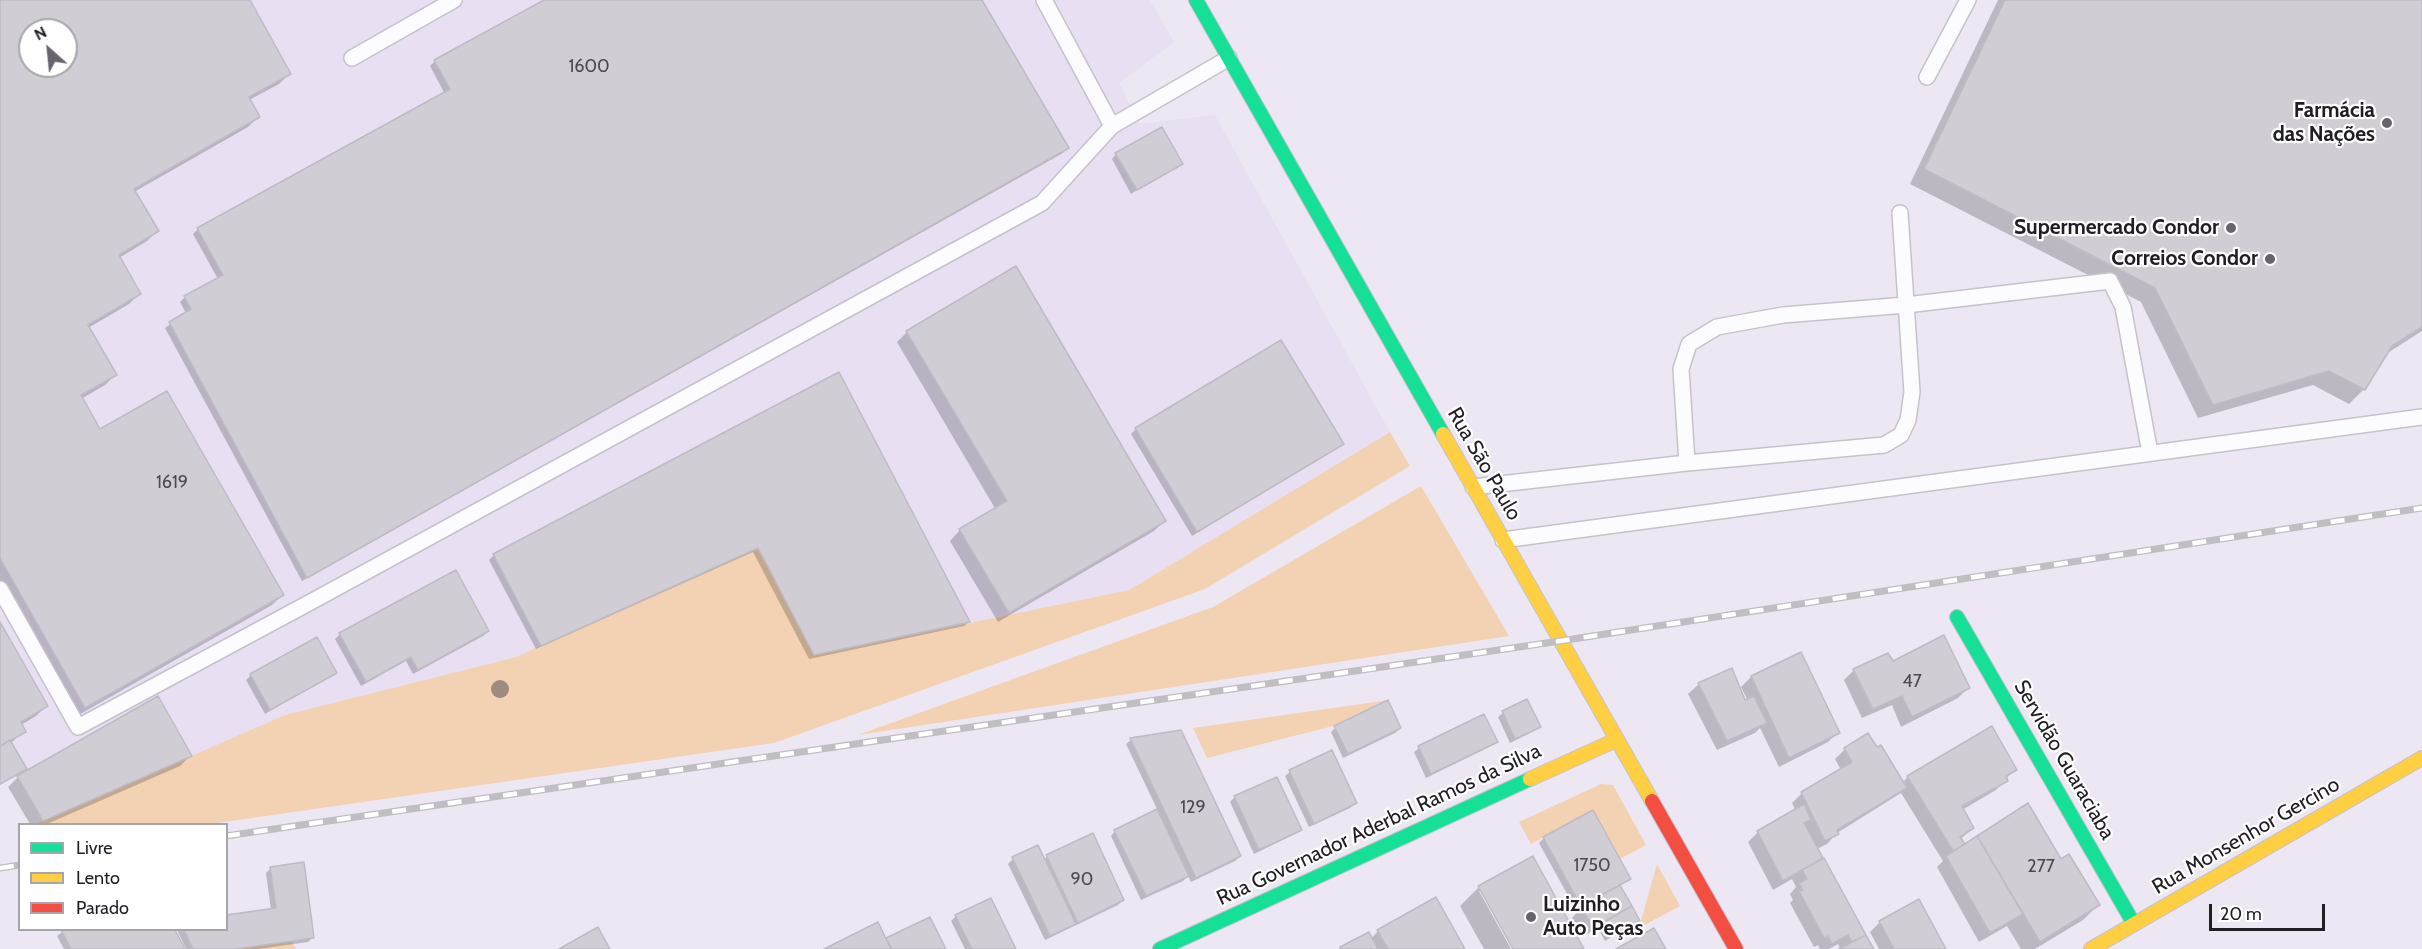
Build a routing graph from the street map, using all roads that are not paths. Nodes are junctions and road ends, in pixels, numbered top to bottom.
1 (454, 0) edge
2 (1044, 0) edge
3 (1196, 0) edge
4 (1968, 0) edge
5 (352, 58) dead end
6 (1229, 58) junction
7 (1927, 77) dead end
8 (1112, 126) junction
9 (1900, 213) dead end
10 (1906, 305) junction
11 (2422, 417) edge
12 (2150, 453) junction
13 (1687, 463) junction
14 (1472, 487) junction
15 (1503, 540) junction
16 (0, 589) edge
17 (1957, 617) dead end
18 (1616, 740) junction
19 (2422, 758) edge
20 (2134, 924) junction
21 (1160, 949) edge
22 (1736, 949) edge
23 (2091, 949) edge

1 - 5 lane
2 - 8 lane
3 - 6 main road, Rua São Paulo
4 - 7 lane
6 - 8 lane
6 - 14 main road, Rua São Paulo
8 - 16 lane
9 - 10 lane
10 - 12 lane
10 - 13 lane
10 - 13 lane
11 - 12 lane
12 - 15 lane
13 - 14 lane
14 - 15 main road, Rua São Paulo
15 - 18 main road, Rua São Paulo
17 - 20 main road, Servidão Guaraciaba
18 - 21 main road, Rua Governador Aderbal Ramos da Silva
18 - 22 main road, Rua São Paulo
19 - 20 main road, Rua Monsenhor Gercino
20 - 23 main road, Rua Monsenhor Gercino

